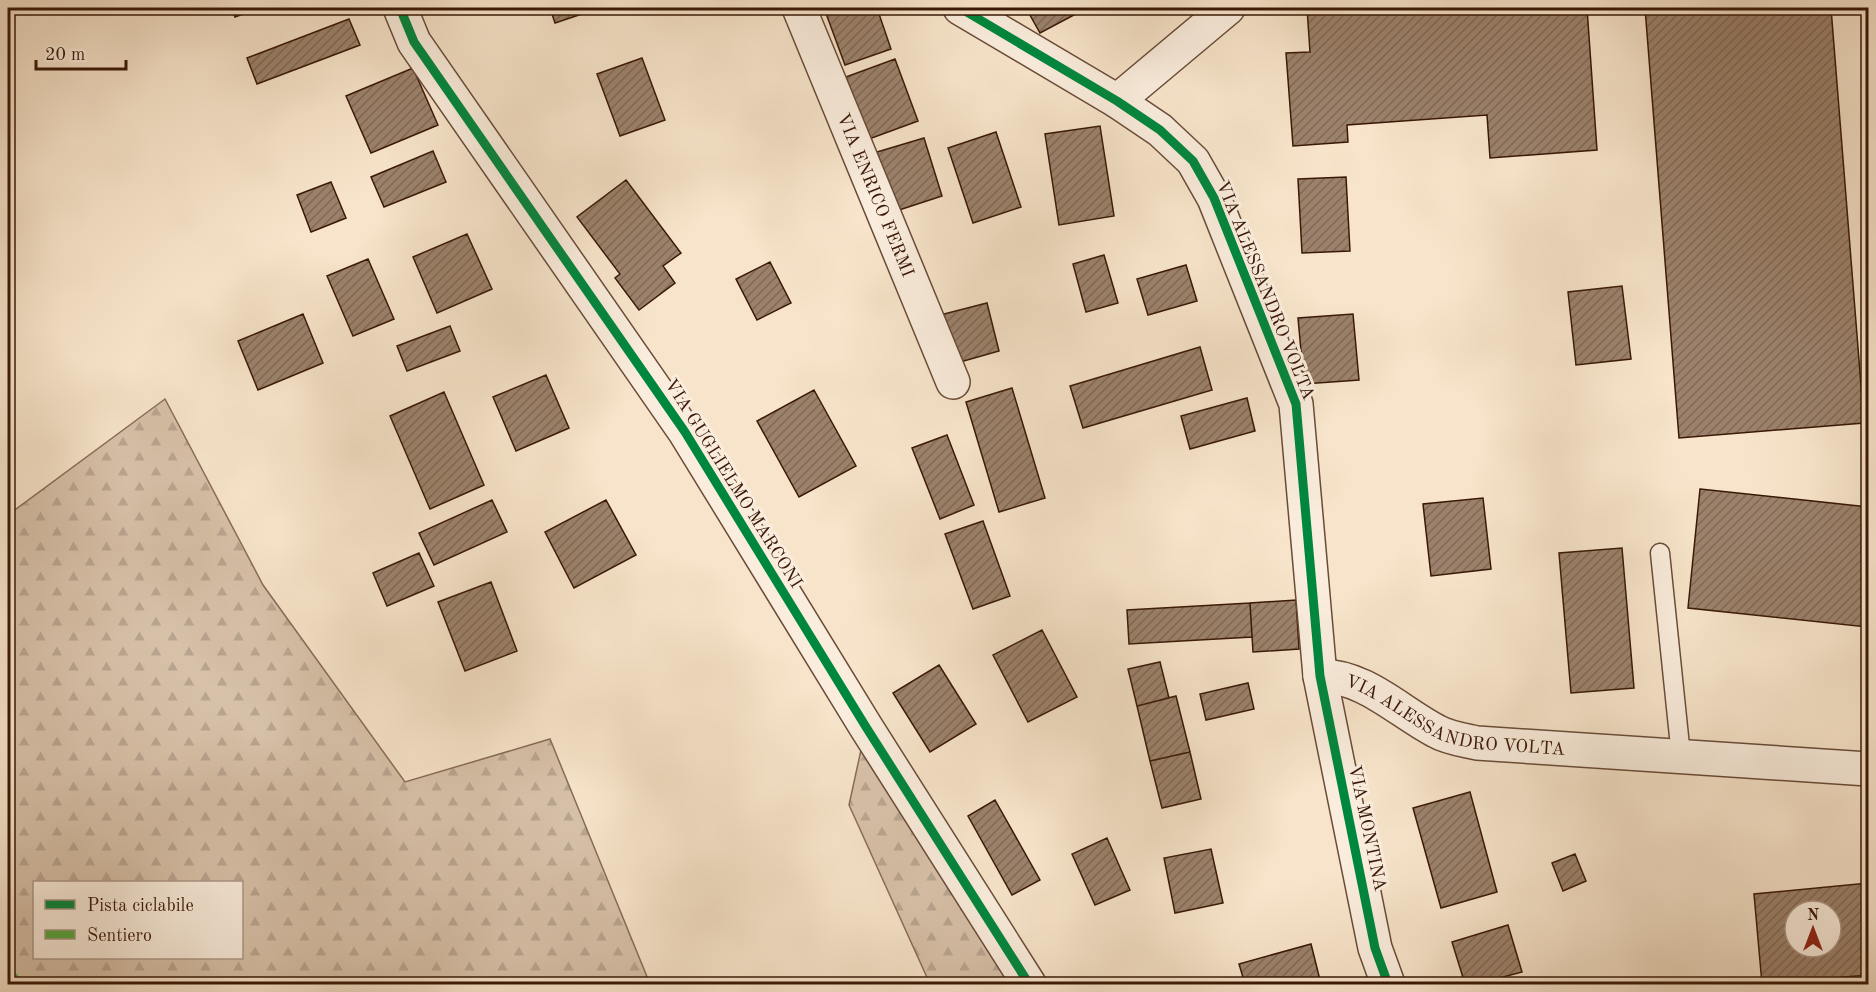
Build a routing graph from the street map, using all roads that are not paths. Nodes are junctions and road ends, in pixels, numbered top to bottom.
1 (399, 8) edge
2 (799, 8) edge
3 (960, 8) edge
4 (1228, 8) edge
5 (1117, 101) junction
6 (953, 382) dead end
7 (1660, 553) dead end
8 (1320, 676) junction
9 (1681, 756) junction
10 (1869, 769) edge
11 (1029, 984) edge
12 (1388, 984) edge

1 - 11 street, VIA GUGLIELMO MARCONI
2 - 6 street, VIA ENRICO FERMI
3 - 5 street, VIA ALESSANDRO VOLTA
4 - 5 street
5 - 8 street, VIA ALESSANDRO VOLTA
7 - 9 lane
8 - 9 street, VIA ALESSANDRO VOLTA
8 - 12 street, VIA MONTINA
9 - 10 street, VIA ALESSANDRO VOLTA

